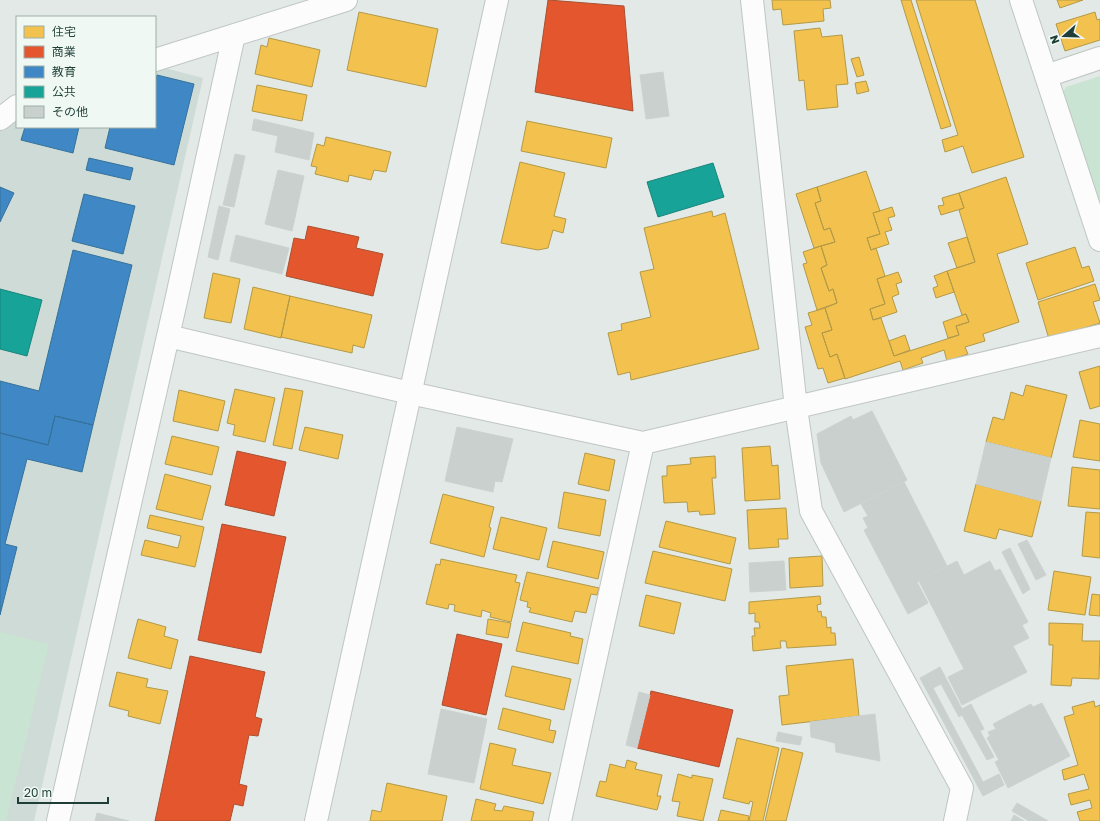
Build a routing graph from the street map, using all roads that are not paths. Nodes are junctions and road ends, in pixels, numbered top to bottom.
1 (346, 0) edge
2 (496, 0) edge
3 (752, 0) edge
4 (1021, 0) edge
5 (234, 35) junction
6 (1100, 58) edge
7 (156, 60) edge
8 (1046, 76) junction
9 (16, 107) edge
10 (0, 119) edge
11 (1100, 240) edge
12 (168, 336) junction
13 (1100, 336) edge
14 (410, 393) junction
15 (796, 408) junction
16 (643, 443) junction
17 (58, 821) edge
18 (316, 821) edge
19 (560, 821) edge
20 (955, 821) edge

1 - 5 street
2 - 14 street
3 - 15 street
4 - 8 street
5 - 7 street
5 - 12 street
6 - 8 street
8 - 11 street
9 - 10 street
12 - 14 street
12 - 17 street
13 - 15 street
14 - 16 street
14 - 18 street
15 - 16 street
15 - 20 street
16 - 19 street

